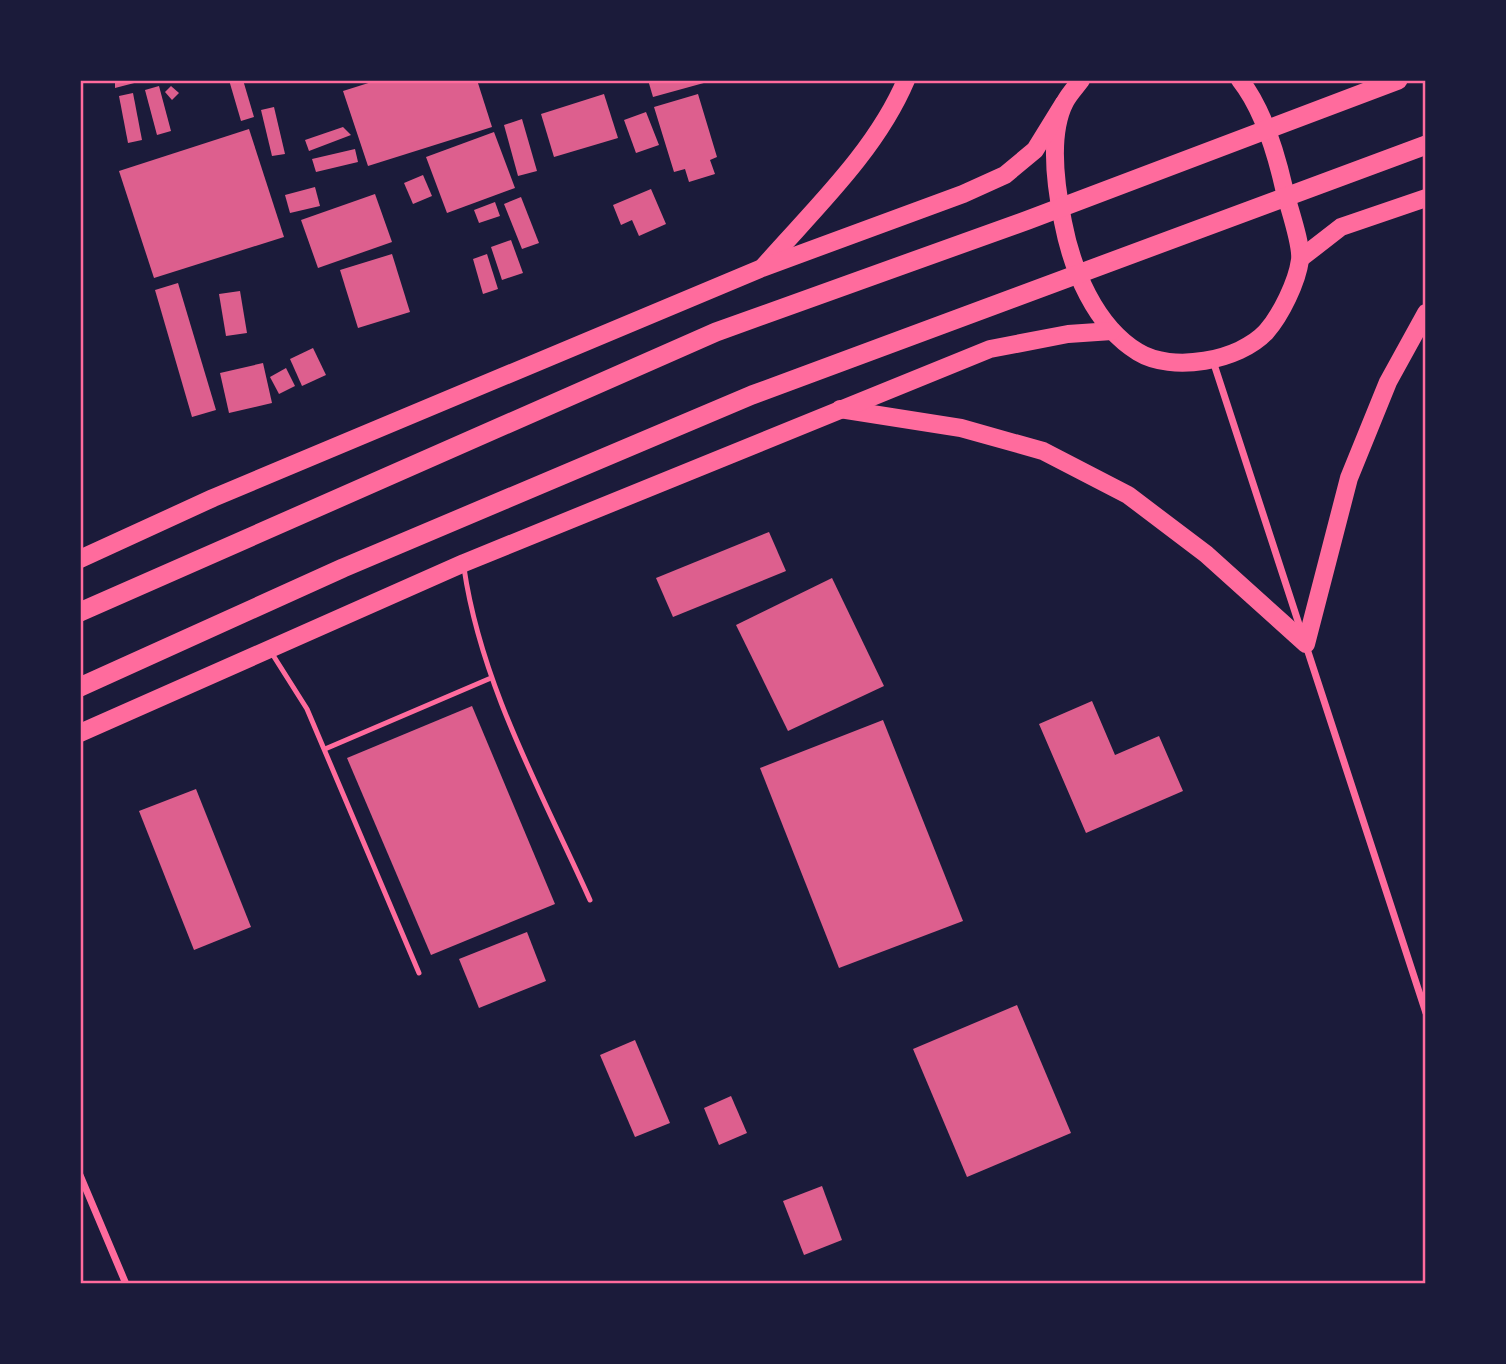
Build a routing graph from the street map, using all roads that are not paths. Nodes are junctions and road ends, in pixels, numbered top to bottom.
1 (906, 80) edge
2 (1081, 80) edge
3 (1240, 80) edge
4 (1398, 80) edge
5 (1064, 103) junction
6 (1426, 145) edge
7 (1426, 198) edge
8 (1301, 258) junction
9 (762, 268) junction
10 (1426, 313) edge
11 (1112, 331) junction
12 (1213, 359) junction
13 (839, 409) junction
14 (80, 559) edge
15 (464, 563) junction
16 (80, 612) edge
17 (1306, 643) junction
18 (270, 650) junction
19 (491, 678) junction
20 (80, 687) edge
21 (80, 733) edge
22 (325, 750) junction
23 (590, 900) dead end
24 (419, 973) dead end
25 (1426, 1013) edge
26 (80, 1175) edge
27 (126, 1283) edge

1 - 9 main road
2 - 5 main road
3 - 8 main road
4 - 16 highway
5 - 9 main road
5 - 11 main road
6 - 20 highway
7 - 8 main road
8 - 12 main road
9 - 14 main road
10 - 17 main road
11 - 12 main road
11 - 13 main road
12 - 17 street
13 - 15 main road
13 - 17 main road
15 - 18 main road
15 - 19 lane
17 - 25 street
18 - 21 main road
18 - 22 lane
19 - 22 lane
19 - 23 lane
22 - 24 lane
26 - 27 street

